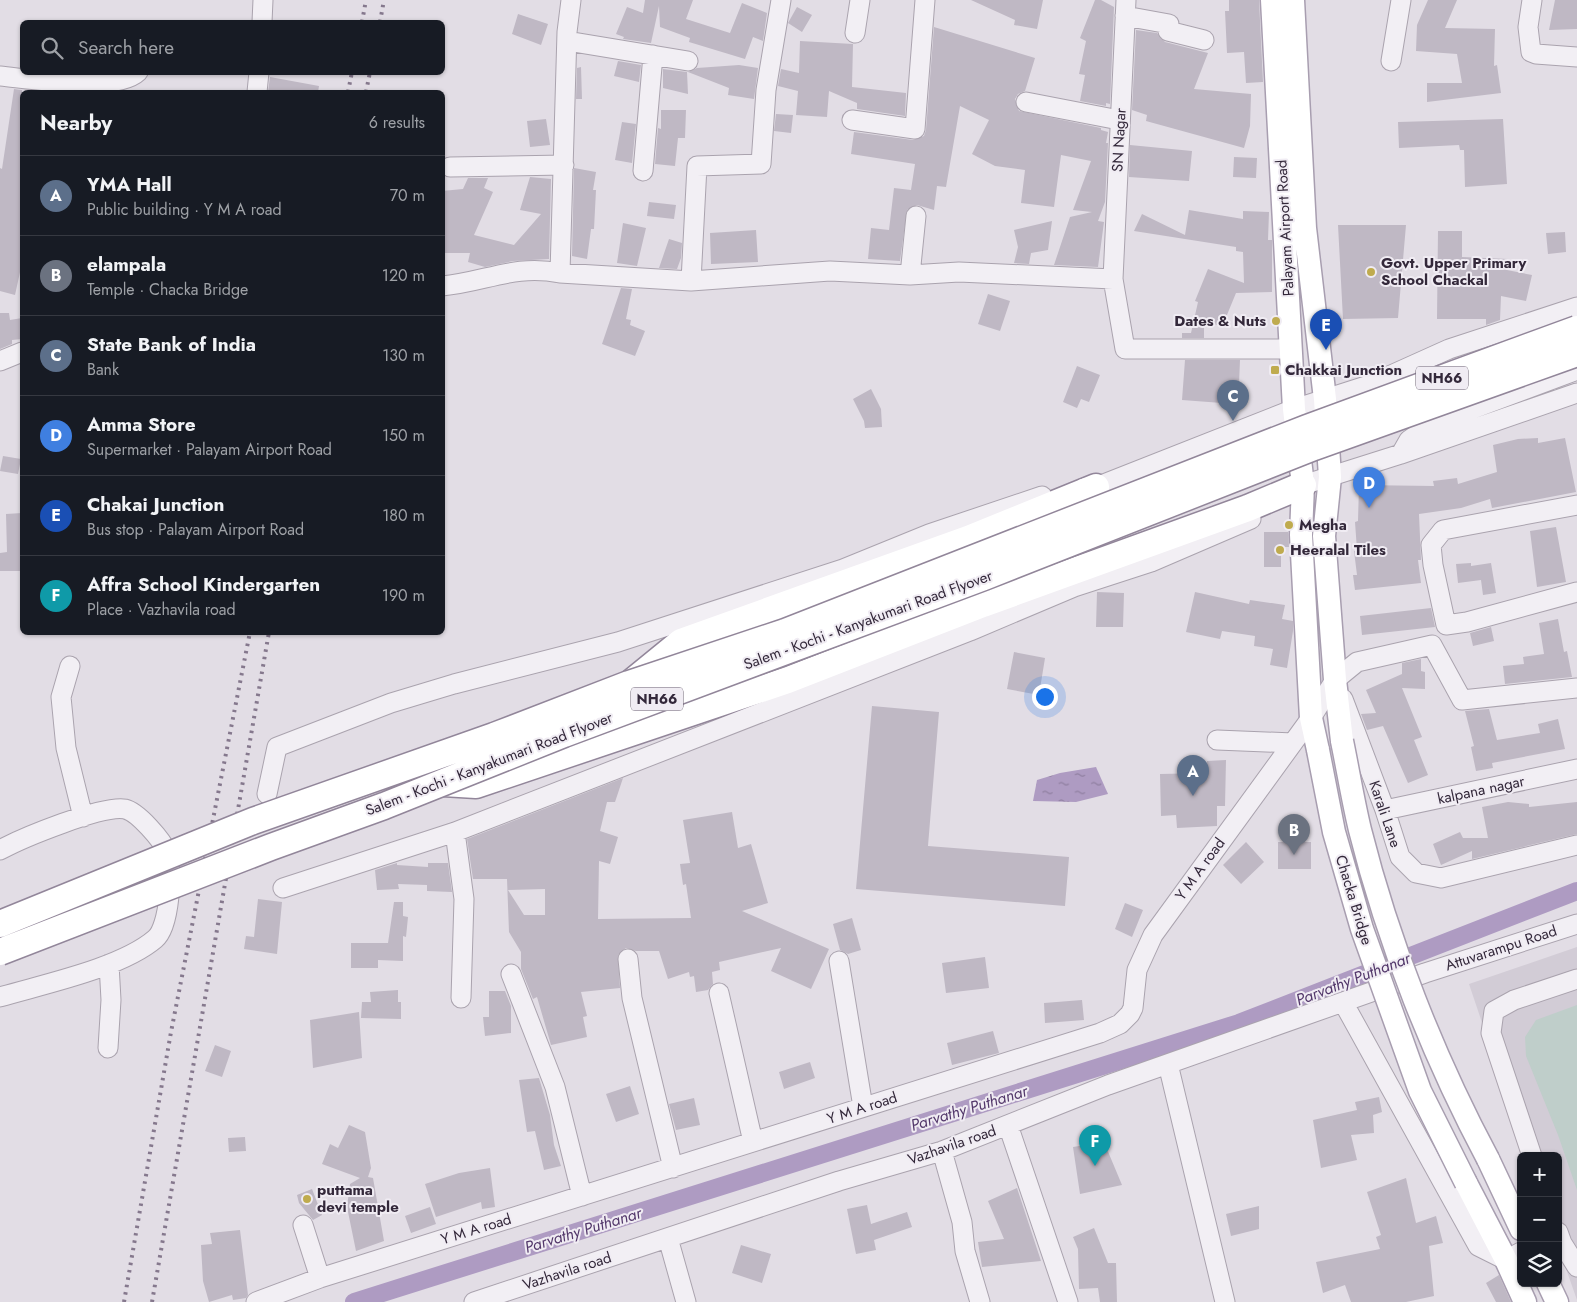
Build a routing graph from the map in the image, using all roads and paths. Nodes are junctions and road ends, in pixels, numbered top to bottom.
1 (263, 0) edge
2 (571, 0) edge
3 (781, 0) edge
4 (860, 0) edge
5 (925, 0) edge
6 (1272, 0) edge
7 (1293, 0) edge
8 (1402, 0) edge
9 (1532, 0) edge
10 (1126, 8) edge
11 (262, 20) edge
12 (855, 33) dead end
13 (1204, 40) dead end
14 (566, 41) junction
15 (653, 55) junction
16 (1577, 57) edge
17 (688, 61) dead end
18 (1391, 61) dead end
19 (134, 75) edge
20 (259, 75) edge
21 (0, 76) edge
22 (258, 90) edge
23 (1026, 102) dead end
24 (852, 120) dead end
25 (1120, 120) junction
26 (564, 165) junction
27 (450, 168) dead end
28 (643, 171) dead end
29 (916, 216) dead end
30 (560, 273) junction
31 (910, 275) junction
32 (1113, 279) junction
33 (691, 281) junction
34 (445, 286) edge
35 (1577, 307) edge
36 (1577, 329) edge
37 (1291, 348) junction
38 (20, 353) edge
39 (1577, 353) edge
40 (0, 361) edge
41 (1577, 370) edge
42 (1577, 393) edge
43 (1325, 399) junction
44 (1305, 428) junction
45 (1401, 454) junction
46 (1330, 477) junction
47 (1303, 485) junction
48 (1096, 487) junction
49 (1269, 499) junction
50 (1577, 505) edge
51 (1577, 592) edge
52 (1446, 625) junction
53 (1432, 645) junction
54 (70, 666) dead end
55 (1335, 680) junction
56 (629, 684) junction
57 (1577, 688) edge
58 (1311, 718) junction
59 (1217, 740) dead end
60 (1293, 742) junction
61 (1577, 769) edge
62 (443, 783) junction
63 (266, 794) dead end
64 (1385, 810) junction
65 (83, 817) junction
66 (455, 832) junction
67 (1577, 845) edge
68 (0, 850) edge
69 (283, 888) dead end
70 (0, 924) edge
71 (1577, 924) edge
72 (0, 952) edge
73 (628, 959) dead end
74 (839, 960) dead end
75 (109, 964) junction
76 (1425, 973) joint
77 (511, 974) dead end
78 (1577, 979) edge
79 (720, 993) dead end
80 (0, 997) edge
81 (461, 998) dead end
82 (1342, 1002) junction
83 (108, 1048) dead end
84 (1168, 1064) junction
85 (863, 1108) junction
86 (1008, 1125) junction
87 (753, 1142) junction
88 (942, 1151) junction
89 (1531, 1152) edge
90 (672, 1168) junction
91 (582, 1196) junction
92 (1517, 1220) edge
93 (303, 1225) dead end
94 (668, 1238) junction
95 (1562, 1242) edge
96 (1514, 1256) edge
97 (1577, 1268) edge
98 (320, 1278) junction
99 (1550, 1287) edge
100 (256, 1302) edge
101 (474, 1302) edge
102 (686, 1302) edge
103 (980, 1302) edge
104 (1068, 1302) edge
105 (1225, 1302) edge
106 (1525, 1302) edge
107 (1557, 1302) edge

1 - 11 street
2 - 14 street
3 - 33 street
4 - 12 street
5 - 24 street
6 - 37 main road, Palayam Airport Road
7 - 43 main road, Palayam Airport Road
8 - 18 street
9 - 16 street
10 - 13 street
10 - 25 street, SN Nagar
14 - 15 street
14 - 26 street
15 - 17 street
15 - 28 street
19 - 21 street
20 - 22 street
23 - 25 street
25 - 32 street, SN Nagar
26 - 27 street
26 - 30 street
29 - 31 street
30 - 33 street
30 - 34 street
31 - 32 street
31 - 33 street
32 - 37 street, SN Nagar
35 - 43 street
36 - 44 highway, NH66, bridge
37 - 44 main road, Palayam Airport Road
38 - 40 street
39 - 44 highway, NH66, bridge
41 - 45 street
42 - 45 street
43 - 44 street
43 - 46 main road, Palayam Airport Road
44 - 47 main road, Palayam Airport Road
44 - 48 street
44 - 56 highway, Salem - Kochi - Kanyakumari Road Flyover / NH66, bridge
44 - 62 highway, Salem - Kochi - Kanyakumari Road Flyover / NH66, bridge
45 - 46 street
46 - 47 street
46 - 55 main road, Palayam Airport Road
47 - 49 highway
47 - 58 main road, Palayam Airport Road
48 - 56 highway
48 - 63 street
49 - 62 highway
49 - 66 street
50 - 52 street
51 - 52 street
52 - 53 street
53 - 55 street, Y M A road
53 - 57 street
54 - 65 street
55 - 58 street, Y M A road
55 - 64 street, Karali Lane
55 - 92 main road, Chacka Bridge, bridge
56 - 70 highway, Salem - Kochi - Kanyakumari Road Flyover / NH66, bridge
58 - 60 street, Y M A road
58 - 96 main road, Chacka Bridge, bridge
59 - 60 street
60 - 85 street, Y M A road
61 - 64 street, kalpana nagar
62 - 72 highway, Salem - Kochi - Kanyakumari Road Flyover / NH66, bridge
64 - 67 street, Karali Lane
65 - 68 street
65 - 75 street
66 - 69 street
66 - 81 street
71 - 76 street, Attuvarampu Road
73 - 90 street
74 - 85 street
75 - 80 street
75 - 83 street
76 - 82 street, Vazhavila road
77 - 91 street
78 - 89 street
79 - 87 street
82 - 84 street, Vazhavila road
82 - 96 street
84 - 86 street, Vazhavila road
84 - 105 street
85 - 87 street, Y M A road
86 - 88 street, Vazhavila road
86 - 104 street
87 - 90 street, Y M A road
88 - 94 street, Vazhavila road
88 - 103 street
90 - 91 street, Y M A road
91 - 98 street, Y M A road
93 - 98 street
94 - 101 street, Vazhavila road
94 - 102 street
95 - 97 street
96 - 106 main road, Chacka Bridge
98 - 100 street, Y M A road
99 - 107 main road

